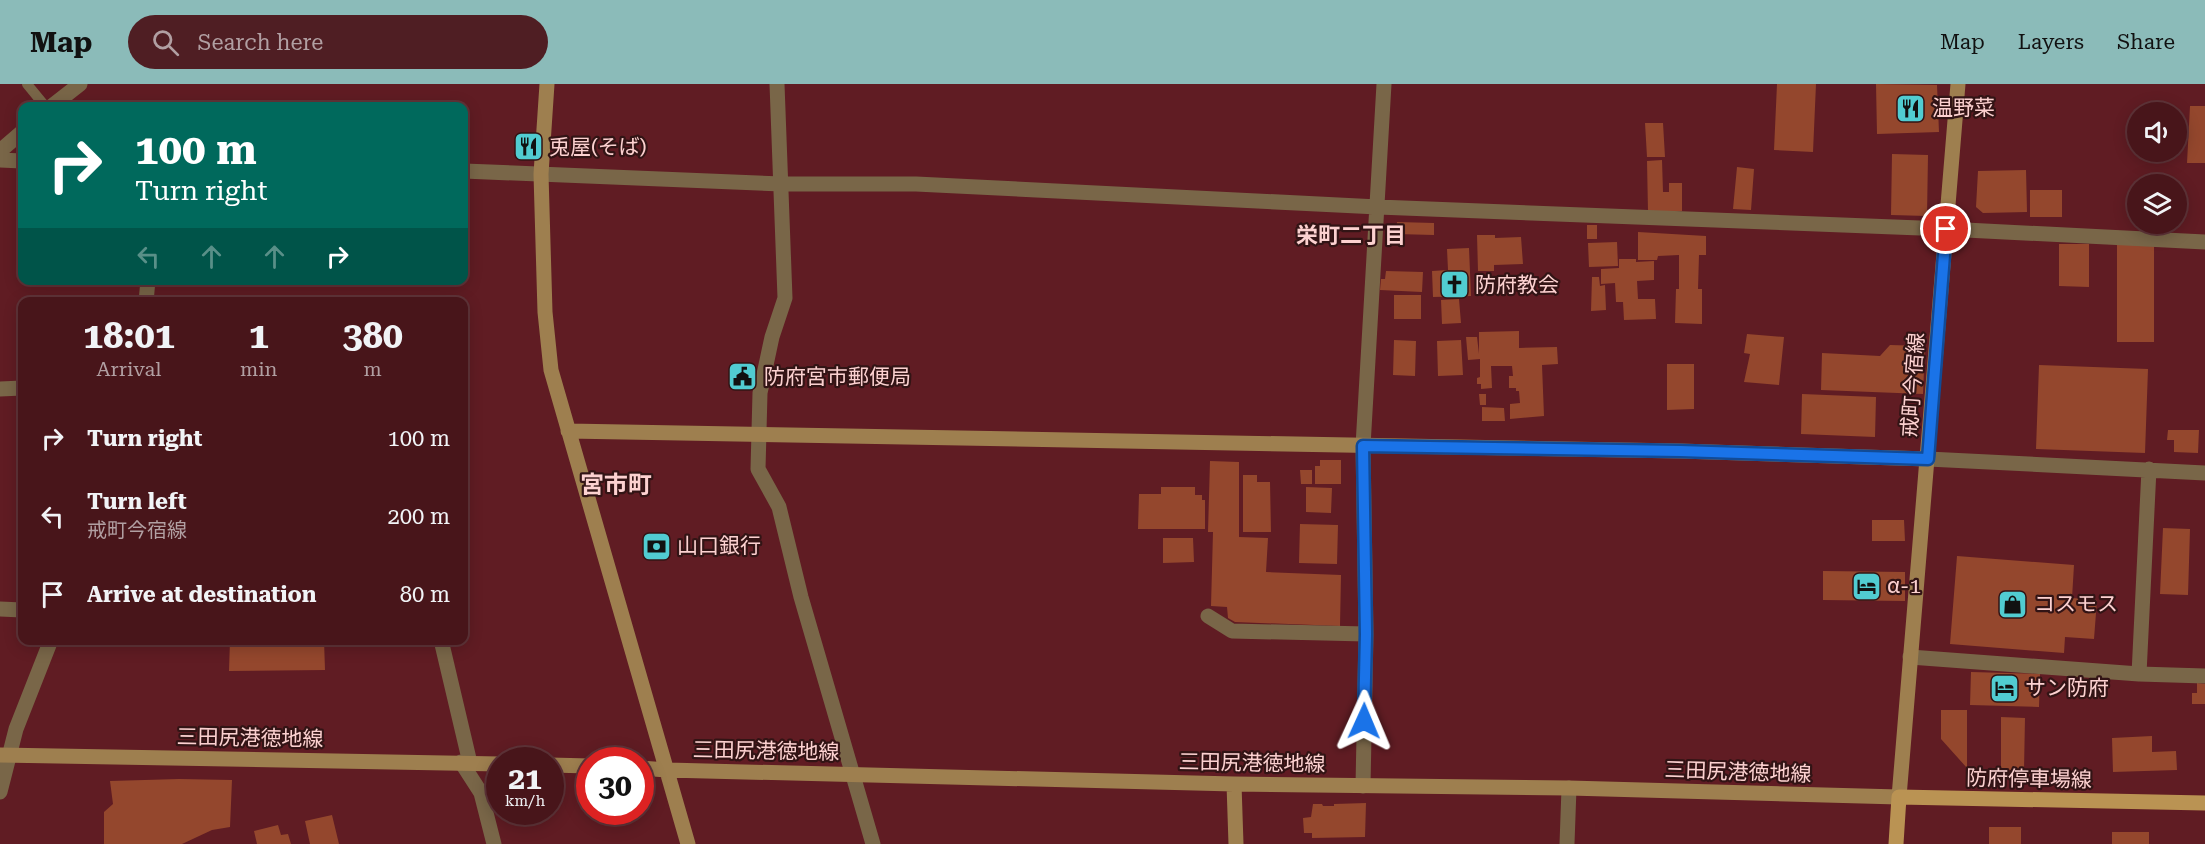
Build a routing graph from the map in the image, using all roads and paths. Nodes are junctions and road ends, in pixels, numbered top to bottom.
1 (27, 84) edge
2 (80, 84) edge
3 (547, 84) edge
4 (777, 84) edge
5 (1384, 84) edge
6 (1958, 84) edge
7 (42, 102) edge
8 (57, 102) edge
9 (18, 135) edge
10 (0, 151) edge
11 (0, 160) edge
12 (18, 161) edge
13 (468, 171) edge
14 (542, 174) junction
15 (782, 184) junction
16 (1378, 207) junction
17 (1946, 229) junction
18 (2205, 242) edge
19 (18, 388) edge
20 (0, 389) edge
21 (568, 431) junction
22 (760, 433) junction
23 (1363, 446) junction
24 (1928, 459) junction
25 (2149, 469) junction
26 (2205, 473) edge
27 (0, 609) edge
28 (18, 610) edge
29 (1208, 616) dead end
30 (1366, 634) junction
31 (49, 645) edge
32 (442, 645) edge
33 (1910, 657) junction
34 (2139, 674) junction
35 (2205, 676) edge
36 (6, 755) edge
37 (465, 763) junction
38 (486, 764) edge
39 (654, 769) edge
40 (667, 770) junction
41 (853, 774) junction
42 (1234, 784) junction
43 (1363, 786) junction
44 (1569, 788) junction
45 (0, 792) edge
46 (1899, 797) junction
47 (2205, 803) edge
48 (494, 844) edge
49 (688, 844) edge
50 (873, 844) edge
51 (1236, 844) edge
52 (1567, 844) edge
53 (1896, 844) edge

1 - 7 lane
2 - 8 street
3 - 14 street
4 - 15 street
5 - 16 street
6 - 17 street, 戒町今宿線
9 - 10 street
11 - 12 street
13 - 14 street
14 - 15 street
14 - 21 street
15 - 16 street
15 - 22 street
16 - 17 street
16 - 23 street
17 - 18 street
17 - 24 street, 戒町今宿線
19 - 20 street
21 - 22 street
21 - 40 street
22 - 23 street
22 - 41 street
23 - 24 street
23 - 30 street
24 - 25 street
24 - 33 street, 戒町今宿線
25 - 26 street
25 - 34 street
27 - 28 street
29 - 30 street
30 - 43 street
31 - 36 street
32 - 37 street
33 - 34 street
33 - 46 street, 戒町今宿線
34 - 35 street
36 - 37 street, 三田尻港徳地線
36 - 45 street
37 - 38 street, 三田尻港徳地線
37 - 48 street
39 - 40 street, 三田尻港徳地線
40 - 41 street, 三田尻港徳地線
40 - 49 street
41 - 42 street, 三田尻港徳地線
41 - 50 street
42 - 43 street, 三田尻港徳地線
42 - 51 street
43 - 44 street, 三田尻港徳地線
44 - 46 street, 三田尻港徳地線
44 - 52 street
46 - 47 main road, 防府停車場線
46 - 53 main road

